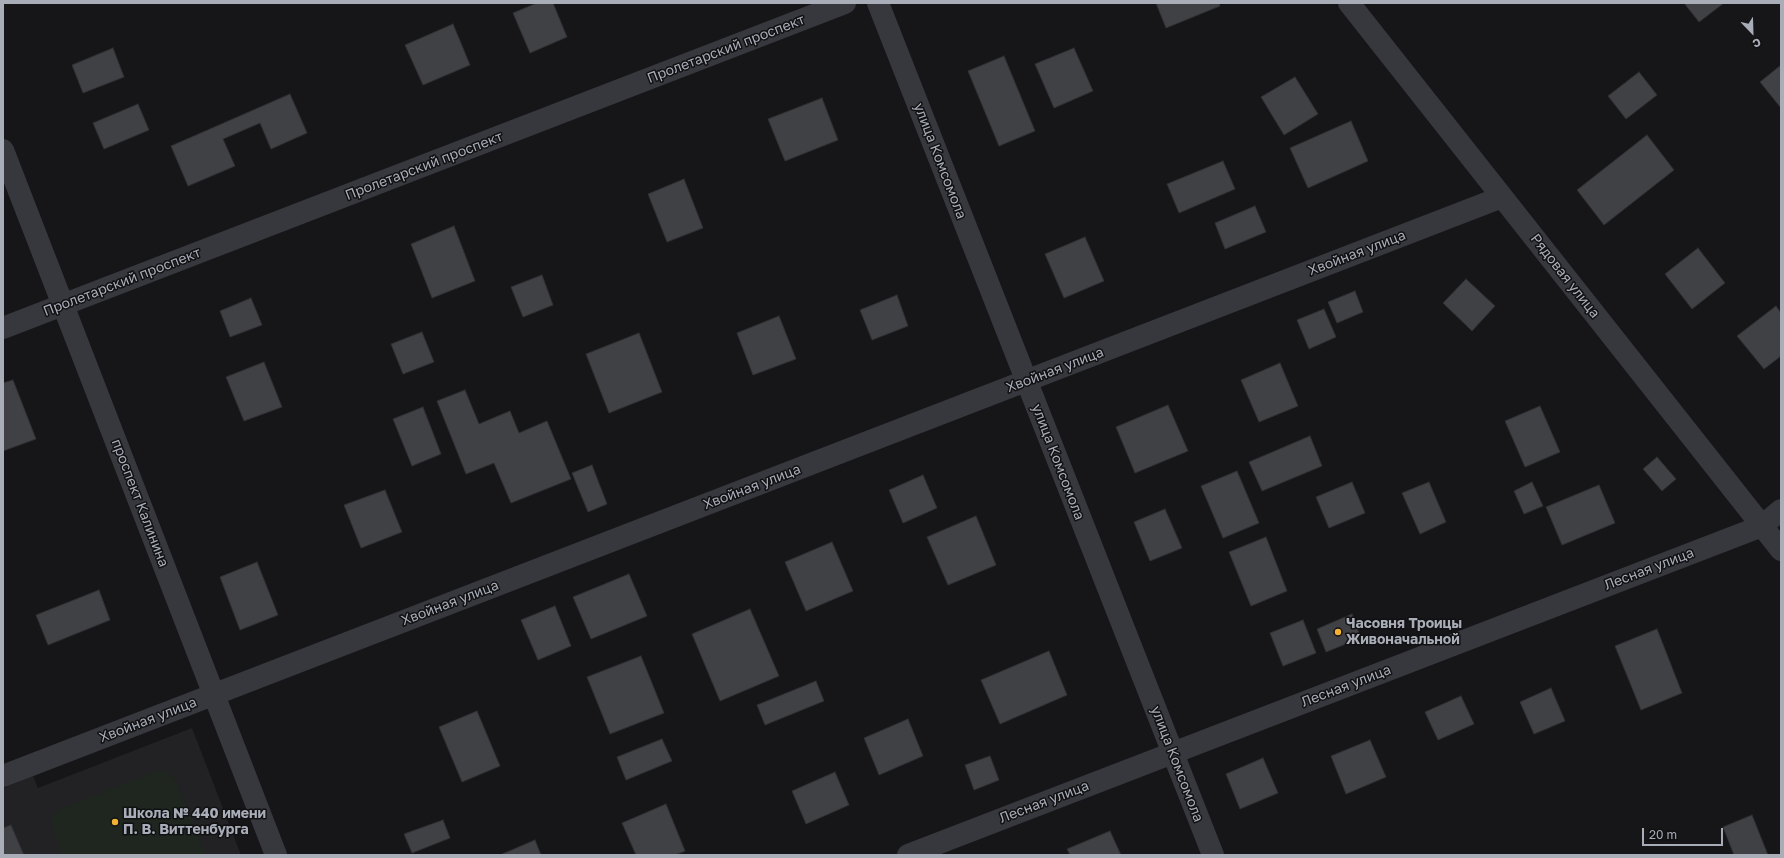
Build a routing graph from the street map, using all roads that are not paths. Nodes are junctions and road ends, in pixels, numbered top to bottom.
1 (845, 3) edge
2 (878, 3) edge
3 (1349, 3) edge
4 (3, 150) edge
5 (1502, 196) junction
6 (63, 305) junction
7 (3, 328) edge
8 (1026, 381) junction
9 (1781, 510) edge
10 (1762, 526) junction
11 (1781, 550) edge
12 (214, 695) junction
13 (1172, 753) junction
14 (3, 776) edge
15 (276, 855) edge
16 (908, 855) edge
17 (1213, 855) edge

1 - 6 street, Пролетарский проспект
2 - 8 street, улица Комсомола
3 - 5 street, Рядовая улица
4 - 6 street, проспект Калинина
5 - 8 street, Хвойная улица
5 - 10 street, Рядовая улица
6 - 7 street, Пролетарский проспект
6 - 12 street, проспект Калинина
8 - 12 street, Хвойная улица
8 - 13 street, улица Комсомола
9 - 10 street, Лесная улица
10 - 11 street, Рядовая улица
10 - 13 street, Лесная улица
12 - 14 street, Хвойная улица
12 - 15 street, проспект Калинина
13 - 16 street, Лесная улица
13 - 17 street, улица Комсомола

